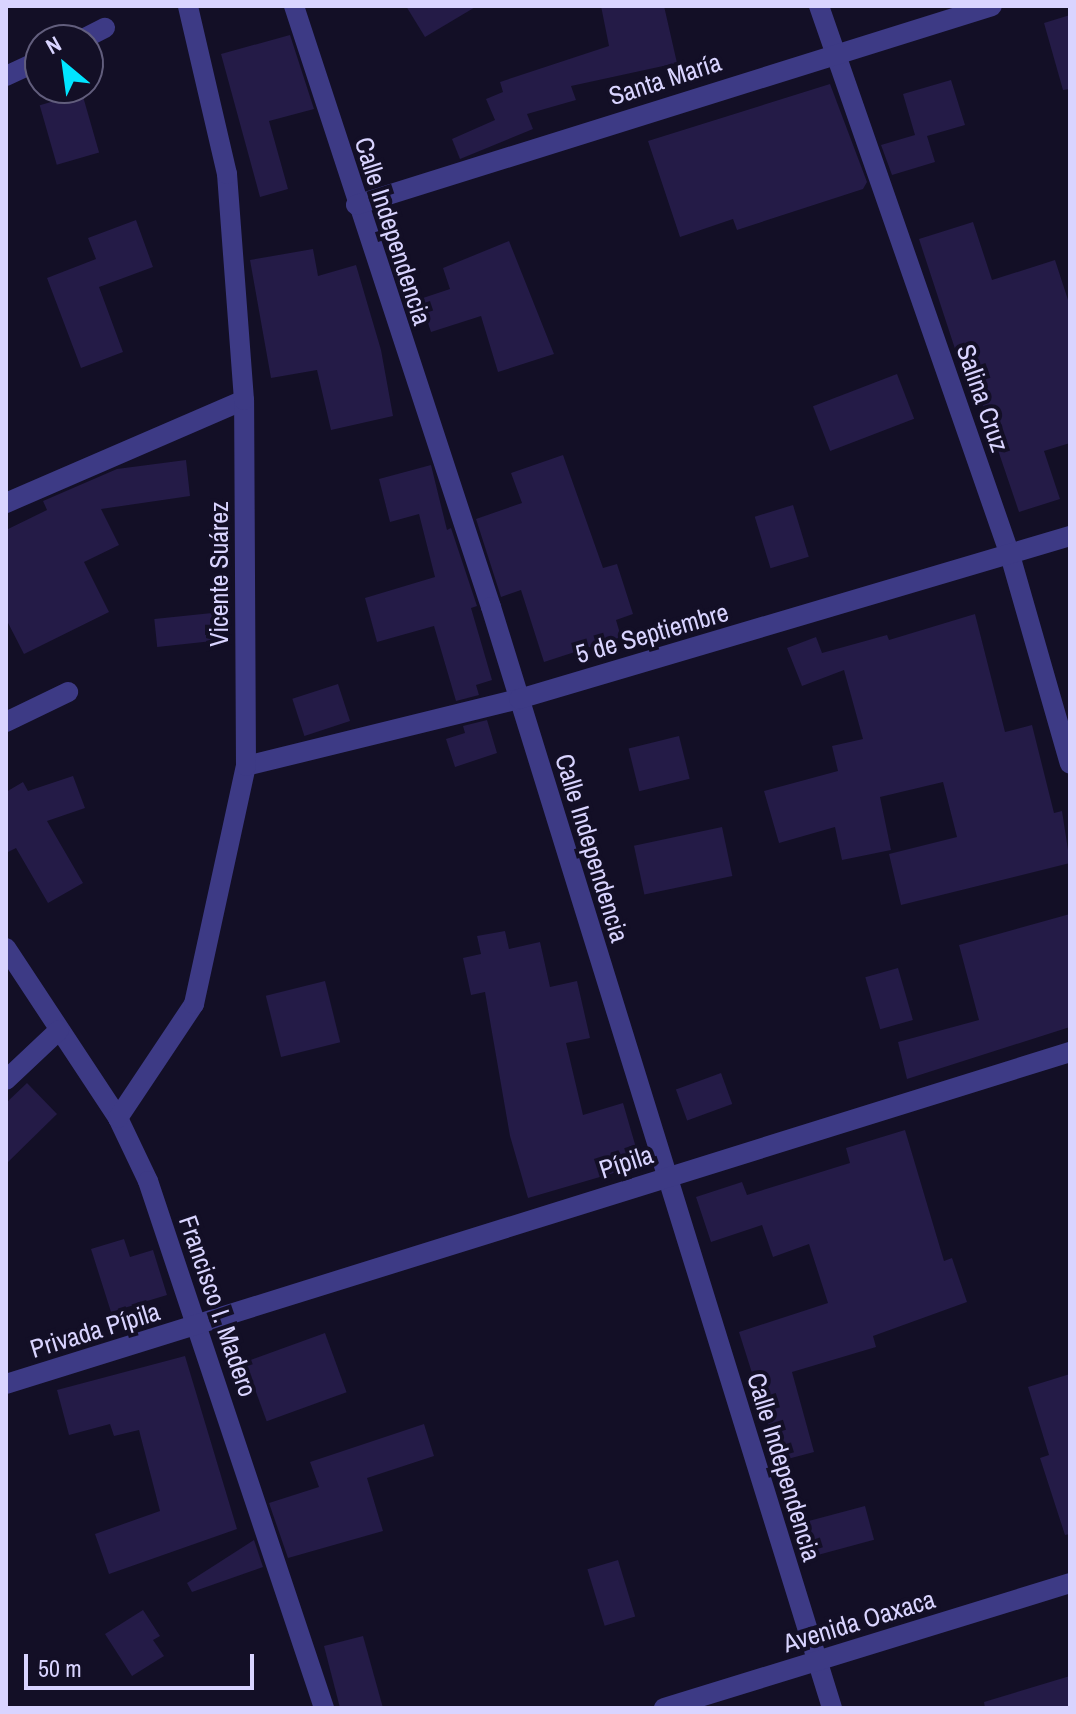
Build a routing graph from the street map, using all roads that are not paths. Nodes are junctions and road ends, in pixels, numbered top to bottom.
1 (188, 6) edge
2 (294, 6) edge
3 (819, 6) edge
4 (992, 6) edge
5 (837, 51) junction
6 (356, 205) junction
7 (244, 400) junction
8 (6, 503) edge
9 (1070, 536) edge
10 (1010, 555) junction
11 (68, 692) dead end
12 (519, 699) junction
13 (6, 722) edge
14 (1070, 764) edge
15 (246, 766) junction
16 (6, 948) edge
17 (59, 1030) junction
18 (1070, 1052) edge
19 (6, 1080) edge
20 (118, 1118) junction
21 (665, 1176) junction
22 (199, 1326) junction
23 (6, 1384) edge
24 (1070, 1583) edge
25 (817, 1661) junction
26 (324, 1708) edge
27 (664, 1708) edge
28 (832, 1708) edge

1 - 7 street, Vicente Suárez
2 - 6 street, Calle Independencia
3 - 5 street, Salina Cruz
4 - 5 street, Santa María
5 - 6 street, Santa María
5 - 10 street, Salina Cruz
6 - 12 street, Calle Independencia
7 - 8 street
7 - 15 street, Vicente Suárez
9 - 10 street, 5 de Septiembre
10 - 12 street, 5 de Septiembre
10 - 14 street, Salina Cruz
11 - 13 street
12 - 15 street, 5 de Septiembre
12 - 21 street, Calle Independencia
15 - 20 street, Vicente Suárez
16 - 17 street, Francisco I. Madero
17 - 19 street
17 - 20 street, Francisco I. Madero
18 - 21 street, Pípila
20 - 22 street, Francisco I. Madero
21 - 22 street, Pípila
21 - 25 street, Calle Independencia
22 - 23 street, Privada Pípila
22 - 26 street, Francisco I. Madero
24 - 25 street, Avenida Oaxaca
25 - 27 street, Avenida Oaxaca
25 - 28 street, Calle Independencia

